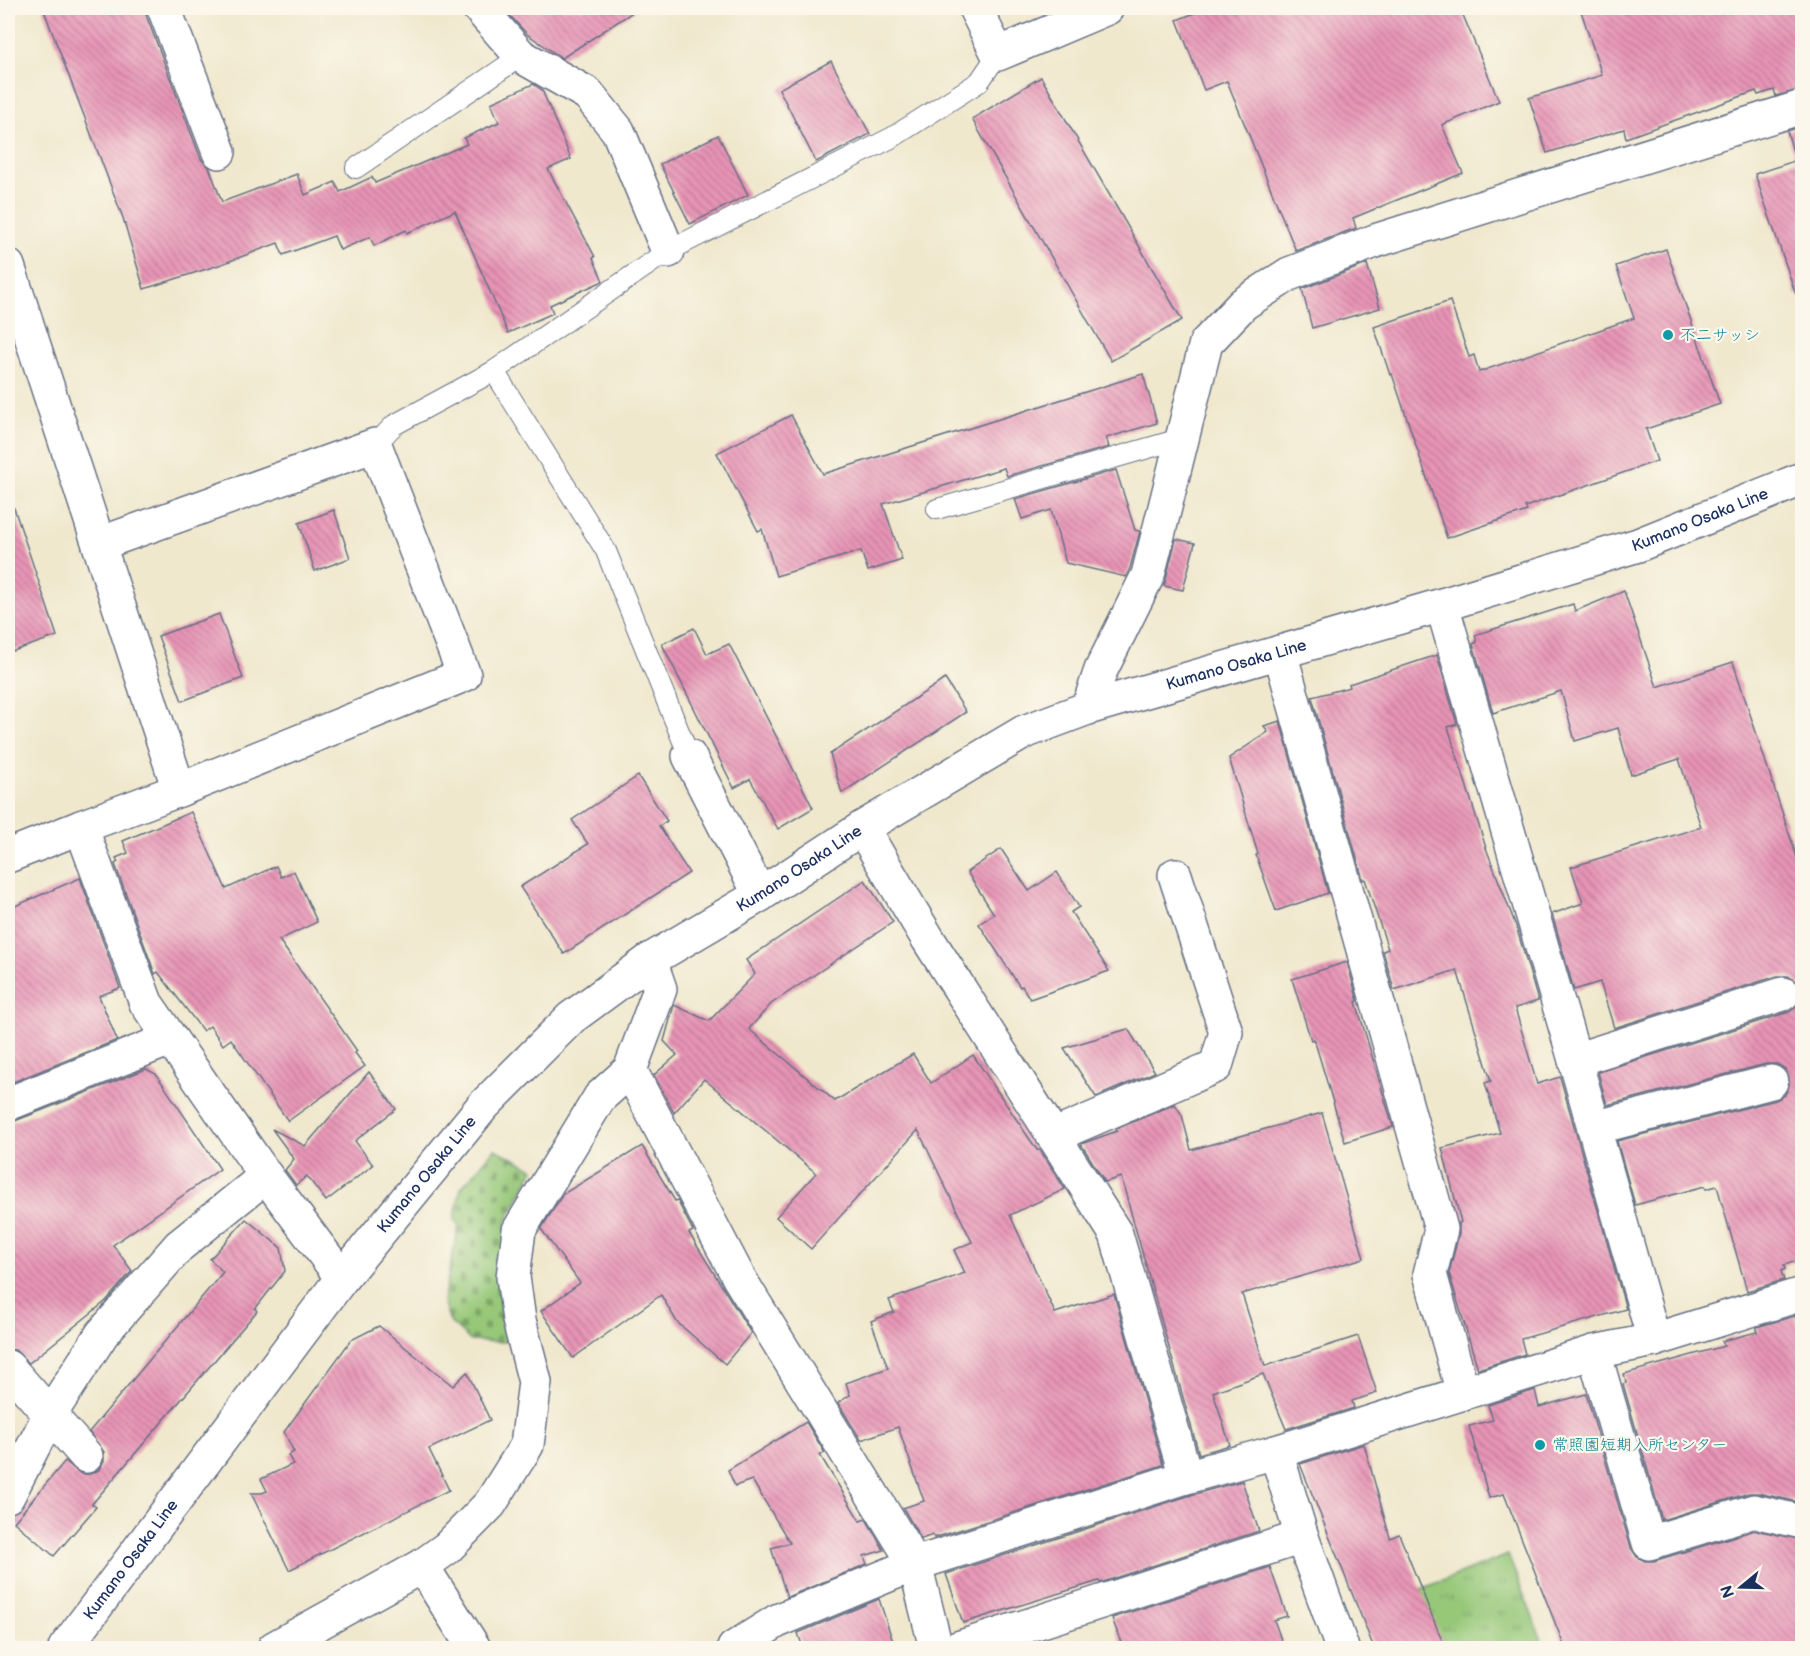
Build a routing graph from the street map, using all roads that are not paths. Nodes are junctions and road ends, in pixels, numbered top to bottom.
1 (164, 8) edge
2 (479, 8) edge
3 (975, 8) edge
4 (1107, 8) edge
5 (998, 54) junction
6 (521, 56) junction
7 (1803, 107) edge
8 (219, 152) dead end
9 (357, 168) dead end
10 (668, 251) junction
11 (8, 266) edge
12 (494, 371) junction
13 (1183, 438) junction
14 (375, 445) junction
15 (1803, 478) edge
16 (937, 509) dead end
17 (99, 544) junction
18 (1442, 605) junction
19 (1280, 652) junction
20 (1088, 708) junction
21 (689, 756) joint
22 (180, 790) junction
23 (81, 827) junction
24 (862, 828) junction
25 (8, 856) edge
26 (1175, 875) dead end
27 (760, 895) junction
28 (650, 960) junction
29 (1783, 994) dead end
30 (170, 1039) junction
31 (1575, 1060) junction
32 (630, 1070) junction
33 (1771, 1082) dead end
34 (8, 1104) edge
35 (1594, 1128) junction
36 (1053, 1136) junction
37 (266, 1176) junction
38 (342, 1278) junction
39 (1803, 1294) edge
40 (1654, 1340) junction
41 (1594, 1352) junction
42 (8, 1367) edge
43 (1463, 1393) junction
44 (49, 1416) junction
45 (1276, 1452) junction
46 (86, 1456) dead end
47 (1186, 1477) junction
48 (8, 1496) edge
49 (1803, 1522) edge
50 (1302, 1537) junction
51 (915, 1564) junction
52 (422, 1566) junction
53 (65, 1648) edge
54 (274, 1648) edge
55 (474, 1648) edge
56 (734, 1648) edge
57 (936, 1648) edge
58 (958, 1648) edge
59 (1342, 1648) edge

1 - 8 street
2 - 6 street
3 - 5 street
4 - 5 street
5 - 10 lane
6 - 9 lane
6 - 10 street
7 - 13 street
10 - 12 lane
11 - 17 street
12 - 14 lane
12 - 21 lane
13 - 16 lane
13 - 20 street
14 - 17 street
14 - 22 street
15 - 18 street, Kumano Osaka Line
17 - 22 street
18 - 19 street, Kumano Osaka Line
18 - 31 street
19 - 20 street, Kumano Osaka Line
19 - 43 street
20 - 24 street, Kumano Osaka Line
21 - 27 street
22 - 23 street
23 - 25 street
23 - 30 street
24 - 27 street, Kumano Osaka Line
24 - 36 street
26 - 36 street
27 - 28 street, Kumano Osaka Line
28 - 32 street
28 - 38 street, Kumano Osaka Line
29 - 31 street
30 - 34 street
30 - 37 street
31 - 35 street
32 - 51 street
32 - 52 street
33 - 35 street
35 - 40 street
36 - 47 street
37 - 38 street
37 - 44 street
38 - 53 street, Kumano Osaka Line
39 - 40 street
40 - 41 street
41 - 43 street
41 - 49 street
42 - 44 street
43 - 45 street
44 - 46 street
44 - 48 street
45 - 47 street
45 - 50 street
47 - 51 street
50 - 58 street
50 - 59 street
51 - 56 street
51 - 57 street
52 - 54 street
52 - 55 street

